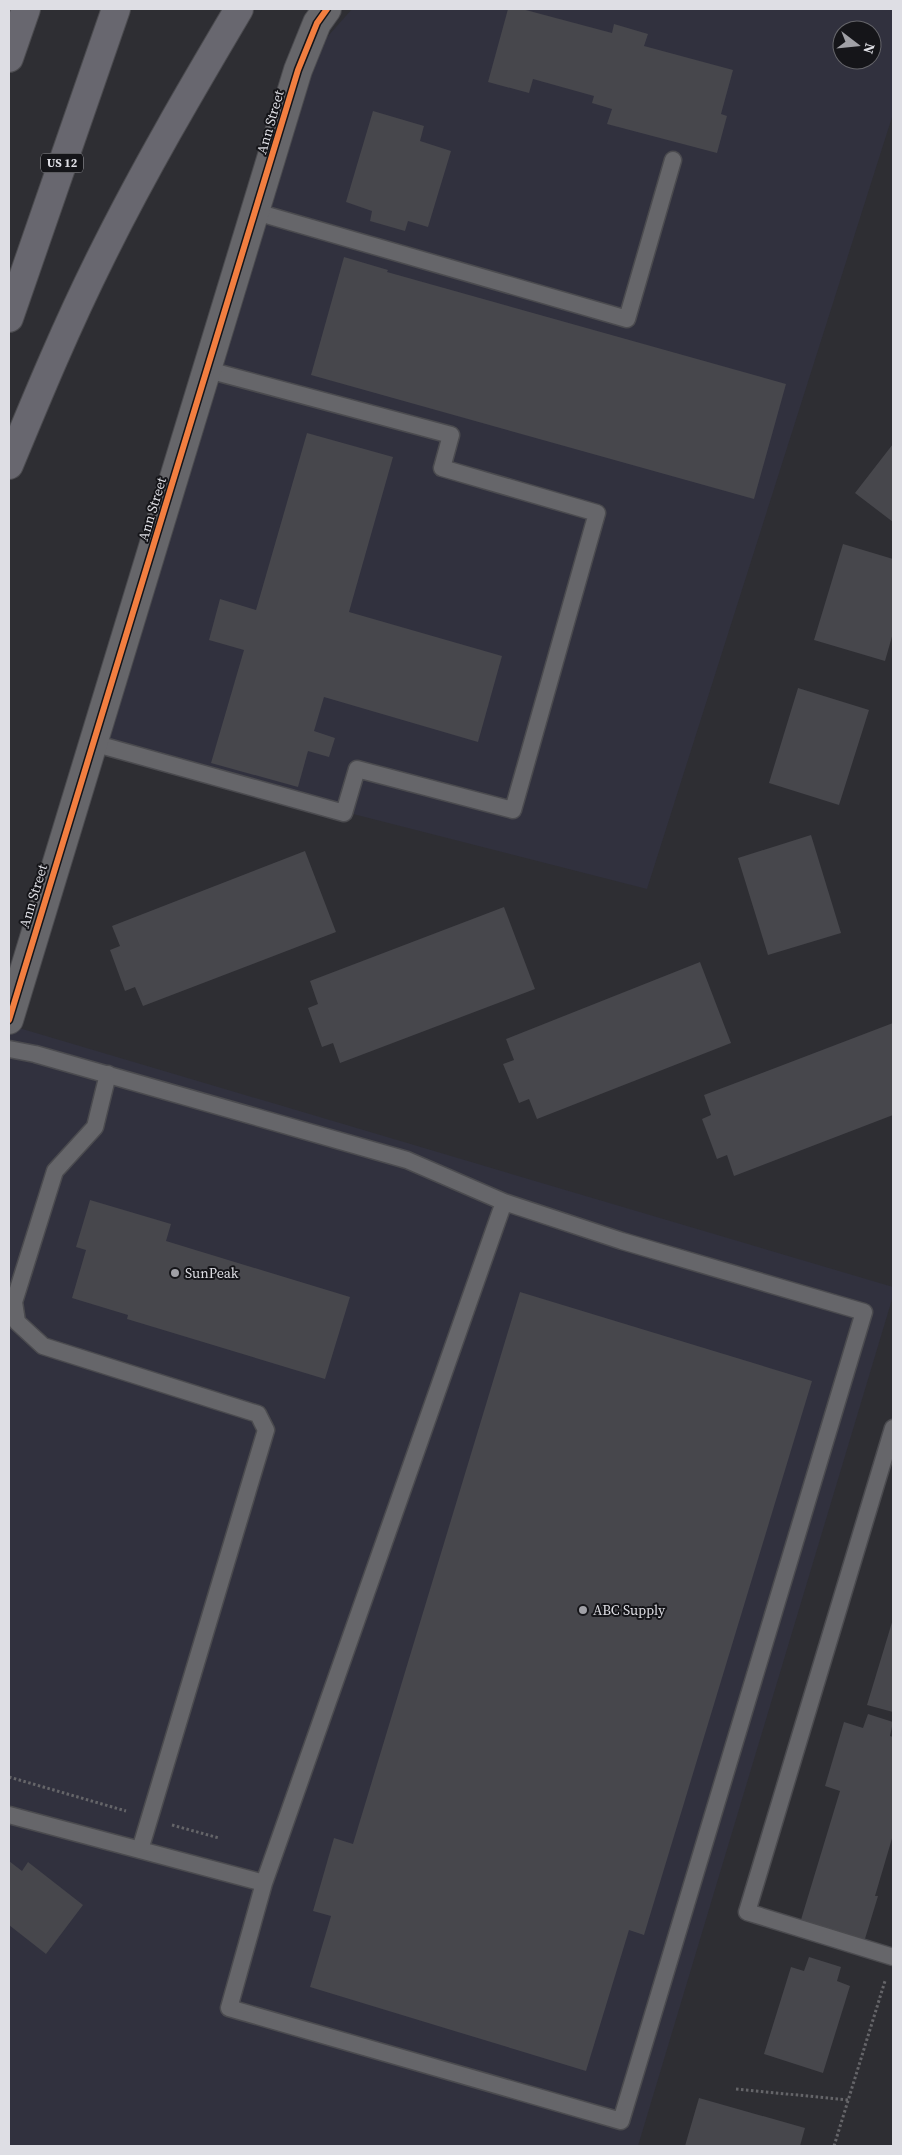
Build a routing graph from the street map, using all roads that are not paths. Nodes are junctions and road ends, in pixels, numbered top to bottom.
1 (26, 9) edge
2 (116, 9) edge
3 (240, 9) edge
4 (327, 9) edge
5 (9, 58) edge
6 (673, 160) dead end
7 (256, 212) junction
8 (9, 318) edge
9 (208, 370) junction
10 (9, 466) edge
11 (92, 743) junction
12 (9, 1020) edge
13 (9, 1049) edge
14 (108, 1074) junction
15 (504, 1202) junction
16 (893, 1428) edge
17 (9, 1815) edge
18 (140, 1850) junction
19 (264, 1883) junction
20 (893, 1957) edge

1 - 5 highway
2 - 8 highway, US 12
3 - 10 highway
4 - 7 street, Ann Street
6 - 7 lane
7 - 9 street, Ann Street
9 - 11 street, Ann Street
9 - 11 lane
11 - 12 street, Ann Street
13 - 14 lane
14 - 15 lane
14 - 18 lane
15 - 19 lane
15 - 19 lane
16 - 20 lane
17 - 18 lane
18 - 19 lane

